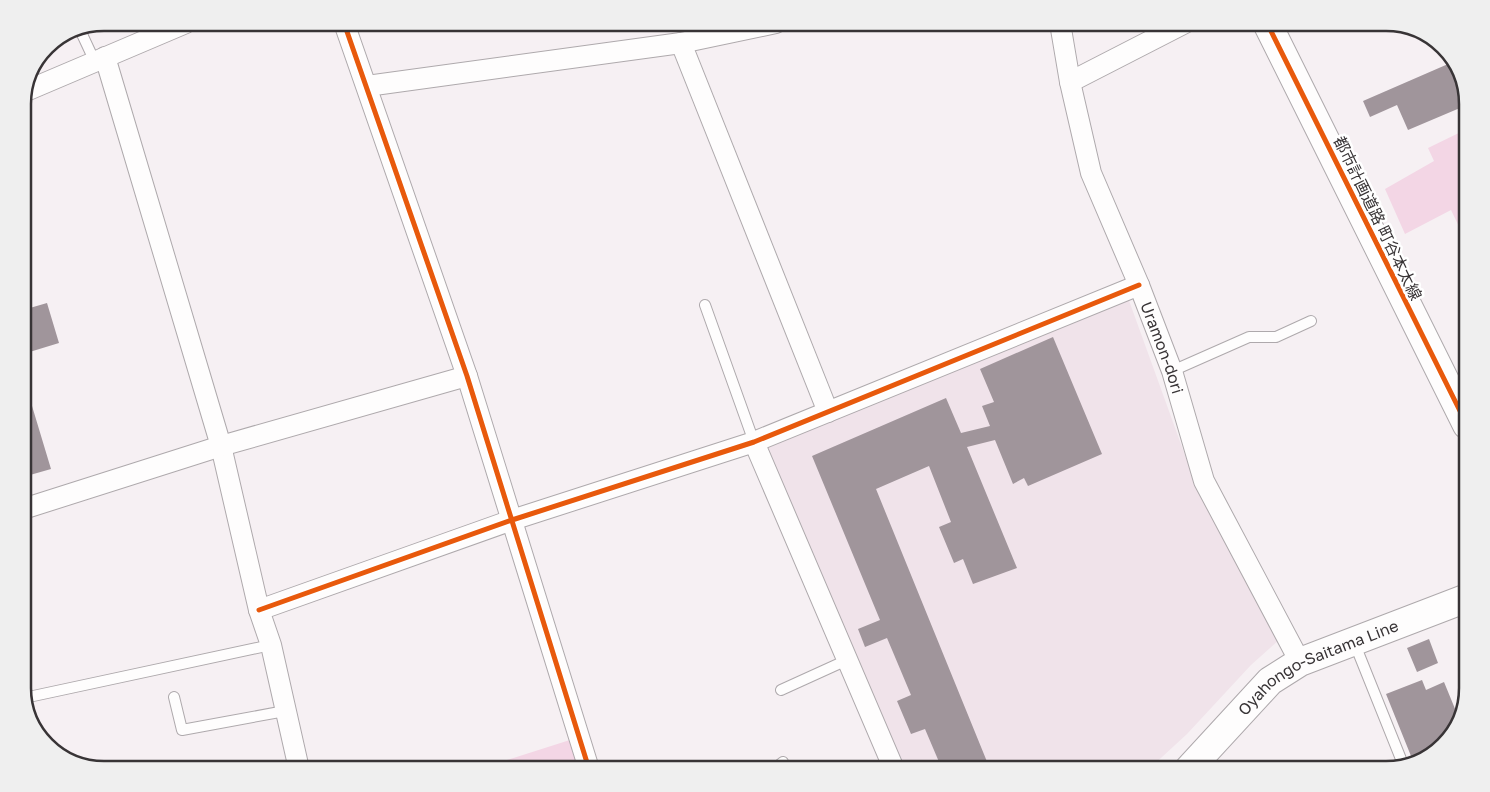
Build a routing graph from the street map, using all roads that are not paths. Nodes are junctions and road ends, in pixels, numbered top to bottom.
1 (166, 31) edge
2 (347, 31) edge
3 (701, 31) edge
4 (1062, 31) edge
5 (1168, 31) edge
6 (1271, 31) edge
7 (83, 35) edge
8 (681, 43) junction
9 (100, 60) junction
10 (1070, 82) junction
11 (367, 86) junction
12 (33, 88) edge
13 (1139, 285) junction
14 (705, 305) dead end
15 (1311, 321) dead end
16 (1172, 371) junction
17 (467, 376) junction
18 (1459, 409) edge
19 (828, 412) junction
20 (754, 442) junction
21 (221, 446) junction
22 (31, 506) edge
23 (512, 520) junction
24 (1459, 601) edge
25 (259, 610) junction
26 (1353, 641) junction
27 (271, 645) junction
28 (847, 660) junction
29 (1300, 662) junction
30 (781, 690) dead end
31 (32, 696) edge
32 (174, 697) dead end
33 (285, 711) junction
34 (1401, 759) edge
35 (297, 761) edge
36 (586, 761) edge
37 (890, 761) edge
38 (1202, 761) edge

1 - 9 street
2 - 11 street
3 - 8 street
4 - 10 street, Uramon-dori
5 - 10 street
6 - 18 street, 都市計画道路 町谷本太線
7 - 9 lane
8 - 11 street
8 - 19 street
9 - 12 street
9 - 21 street
10 - 13 street, Uramon-dori
11 - 17 street
13 - 16 street, Uramon-dori
13 - 19 street
14 - 20 lane
15 - 16 lane
16 - 29 street, Uramon-dori
17 - 21 street
17 - 23 street
19 - 20 street
20 - 23 street
20 - 28 street
21 - 22 street
21 - 25 street
23 - 25 street
23 - 36 street
24 - 26 street, Oyahongo-Saitama Line
25 - 27 street
26 - 29 street, Oyahongo-Saitama Line
26 - 34 lane
27 - 31 lane
27 - 33 street
28 - 30 lane
28 - 37 street
29 - 38 street, Oyahongo-Saitama Line
32 - 33 lane
33 - 35 street

